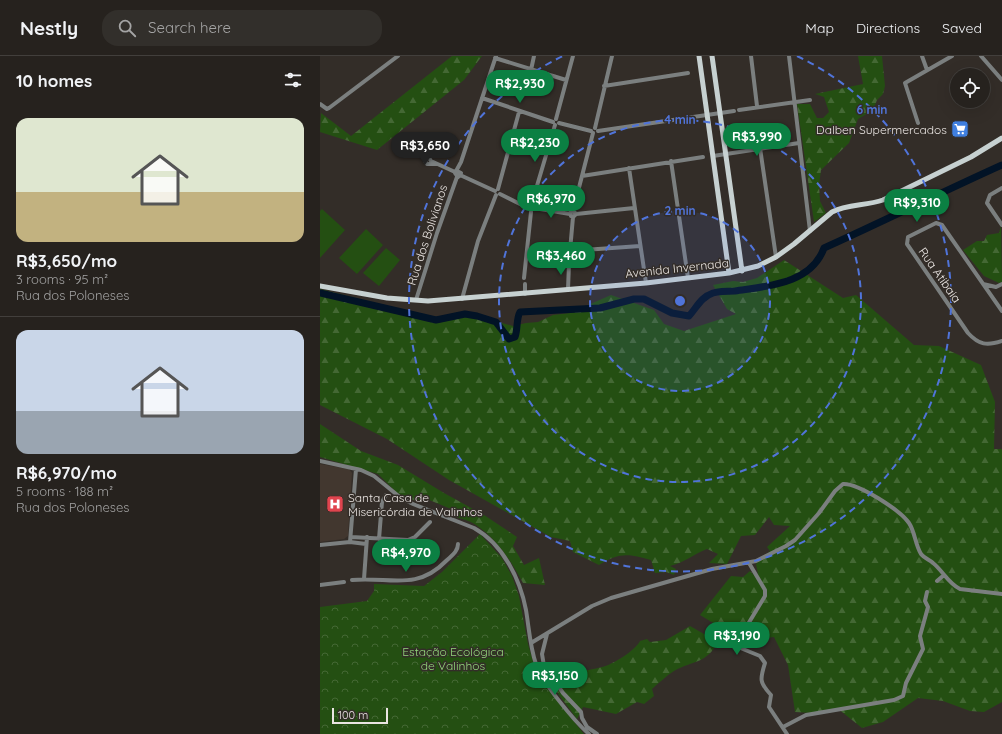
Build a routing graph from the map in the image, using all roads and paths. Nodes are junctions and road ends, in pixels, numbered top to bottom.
1 (398, 56) edge
2 (534, 56) edge
3 (573, 56) edge
4 (612, 56) edge
5 (699, 56) edge
6 (712, 56) edge
7 (751, 56) edge
8 (789, 56) edge
9 (922, 56) edge
10 (952, 56) edge
11 (981, 56) edge
12 (496, 57) edge
13 (530, 70) junction
14 (927, 70) junction
15 (688, 73) dead end
16 (566, 80) junction
17 (1002, 80) edge
18 (604, 86) junction
19 (482, 98) junction
20 (810, 100) dead end
21 (795, 102) junction
22 (320, 104) edge
23 (757, 106) junction
24 (739, 110) dead end
25 (519, 112) junction
26 (734, 112) dead end
27 (719, 113) junction
28 (706, 116) junction
29 (556, 123) junction
30 (918, 123) dead end
31 (594, 131) junction
32 (1002, 138) edge
33 (799, 143) junction
34 (760, 148) junction
35 (725, 154) junction
36 (713, 156) junction
37 (703, 157) dead end
38 (671, 161) junction
39 (438, 164) dead end
40 (629, 168) junction
41 (456, 171) junction
42 (459, 176) junction
43 (582, 176) junction
44 (1002, 188) edge
45 (497, 192) junction
46 (531, 208) junction
47 (634, 208) junction
48 (573, 214) junction
49 (1002, 225) edge
50 (810, 231) junction
51 (640, 246) junction
52 (570, 251) junction
53 (776, 257) junction
54 (742, 271) junction
55 (729, 273) junction
56 (524, 278) dead end
57 (688, 278) junction
58 (646, 283) junction
59 (525, 284) dead end
60 (983, 284) junction
61 (1002, 284) edge
62 (320, 286) edge
63 (568, 289) junction
64 (525, 294) junction
65 (462, 299) junction
66 (416, 300) junction
67 (1002, 311) edge
68 (1002, 342) edge
69 (320, 461) edge
70 (356, 469) junction
71 (386, 495) dead end
72 (430, 522) dead end
73 (351, 537) junction
74 (367, 537) junction
75 (379, 539) junction
76 (350, 542) junction
77 (366, 544) junction
78 (458, 544) dead end
79 (320, 545) edge
80 (749, 562) junction
81 (944, 575) junction
82 (364, 579) junction
83 (352, 580) dead end
84 (937, 581) dead end
85 (344, 582) dead end
86 (320, 586) edge
87 (927, 592) dead end
88 (1002, 594) edge
89 (547, 633) junction
90 (531, 643) junction
91 (783, 727) junction
92 (589, 734) edge
93 (597, 734) edge
94 (787, 734) edge

1 - 22 street
2 - 13 street
3 - 16 street
4 - 18 street
5 - 28 main road
6 - 27 main road
7 - 23 street
8 - 21 street
9 - 14 street
10 - 14 street
11 - 17 street
12 - 13 street
12 - 19 street
13 - 16 street
14 - 30 street
15 - 18 street
16 - 29 street
18 - 31 street
19 - 25 street
19 - 41 street
20 - 21 street
21 - 23 street
21 - 33 street
23 - 24 street
25 - 29 street
25 - 45 street
26 - 27 street
27 - 28 street
27 - 35 main road
28 - 31 street
28 - 36 main road
29 - 31 street
29 - 46 street
31 - 43 street
32 - 50 main road, Avenida Invernada
33 - 34 street
33 - 50 street
34 - 35 street
34 - 53 street
35 - 36 street
35 - 54 main road
36 - 55 main road
37 - 38 street
38 - 40 street
38 - 57 street
39 - 41 street
40 - 43 street
40 - 47 street
41 - 42 street
42 - 45 street
42 - 66 street, Rua dos Bolivianos
43 - 48 street
44 - 49 street
45 - 46 street
45 - 65 street
46 - 48 street
46 - 56 street
47 - 48 street
47 - 51 street
48 - 52 street
50 - 53 main road, Avenida Invernada
51 - 52 street
51 - 58 street
52 - 63 street
53 - 54 main road, Avenida Invernada
54 - 55 main road, Avenida Invernada
55 - 57 main road, Avenida Invernada
57 - 58 main road, Avenida Invernada
58 - 63 main road, Avenida Invernada
59 - 64 street
60 - 61 street
60 - 67 street, Rua Atibaia
60 - 68 street, Rua Atibaia
62 - 66 main road, Avenida Invernada
63 - 64 main road, Avenida Invernada
64 - 65 main road, Avenida Invernada
65 - 66 main road, Avenida Invernada
69 - 70 street
70 - 73 street
70 - 90 street
71 - 75 street
72 - 75 street
73 - 74 street
73 - 76 street
74 - 75 street
74 - 77 street
76 - 77 street
76 - 79 street
77 - 82 street
78 - 82 street
80 - 81 street
80 - 89 street
80 - 91 street
81 - 84 street
81 - 88 street
82 - 83 street
85 - 86 street
87 - 91 street
89 - 90 street
89 - 93 street
90 - 92 street
91 - 94 street

